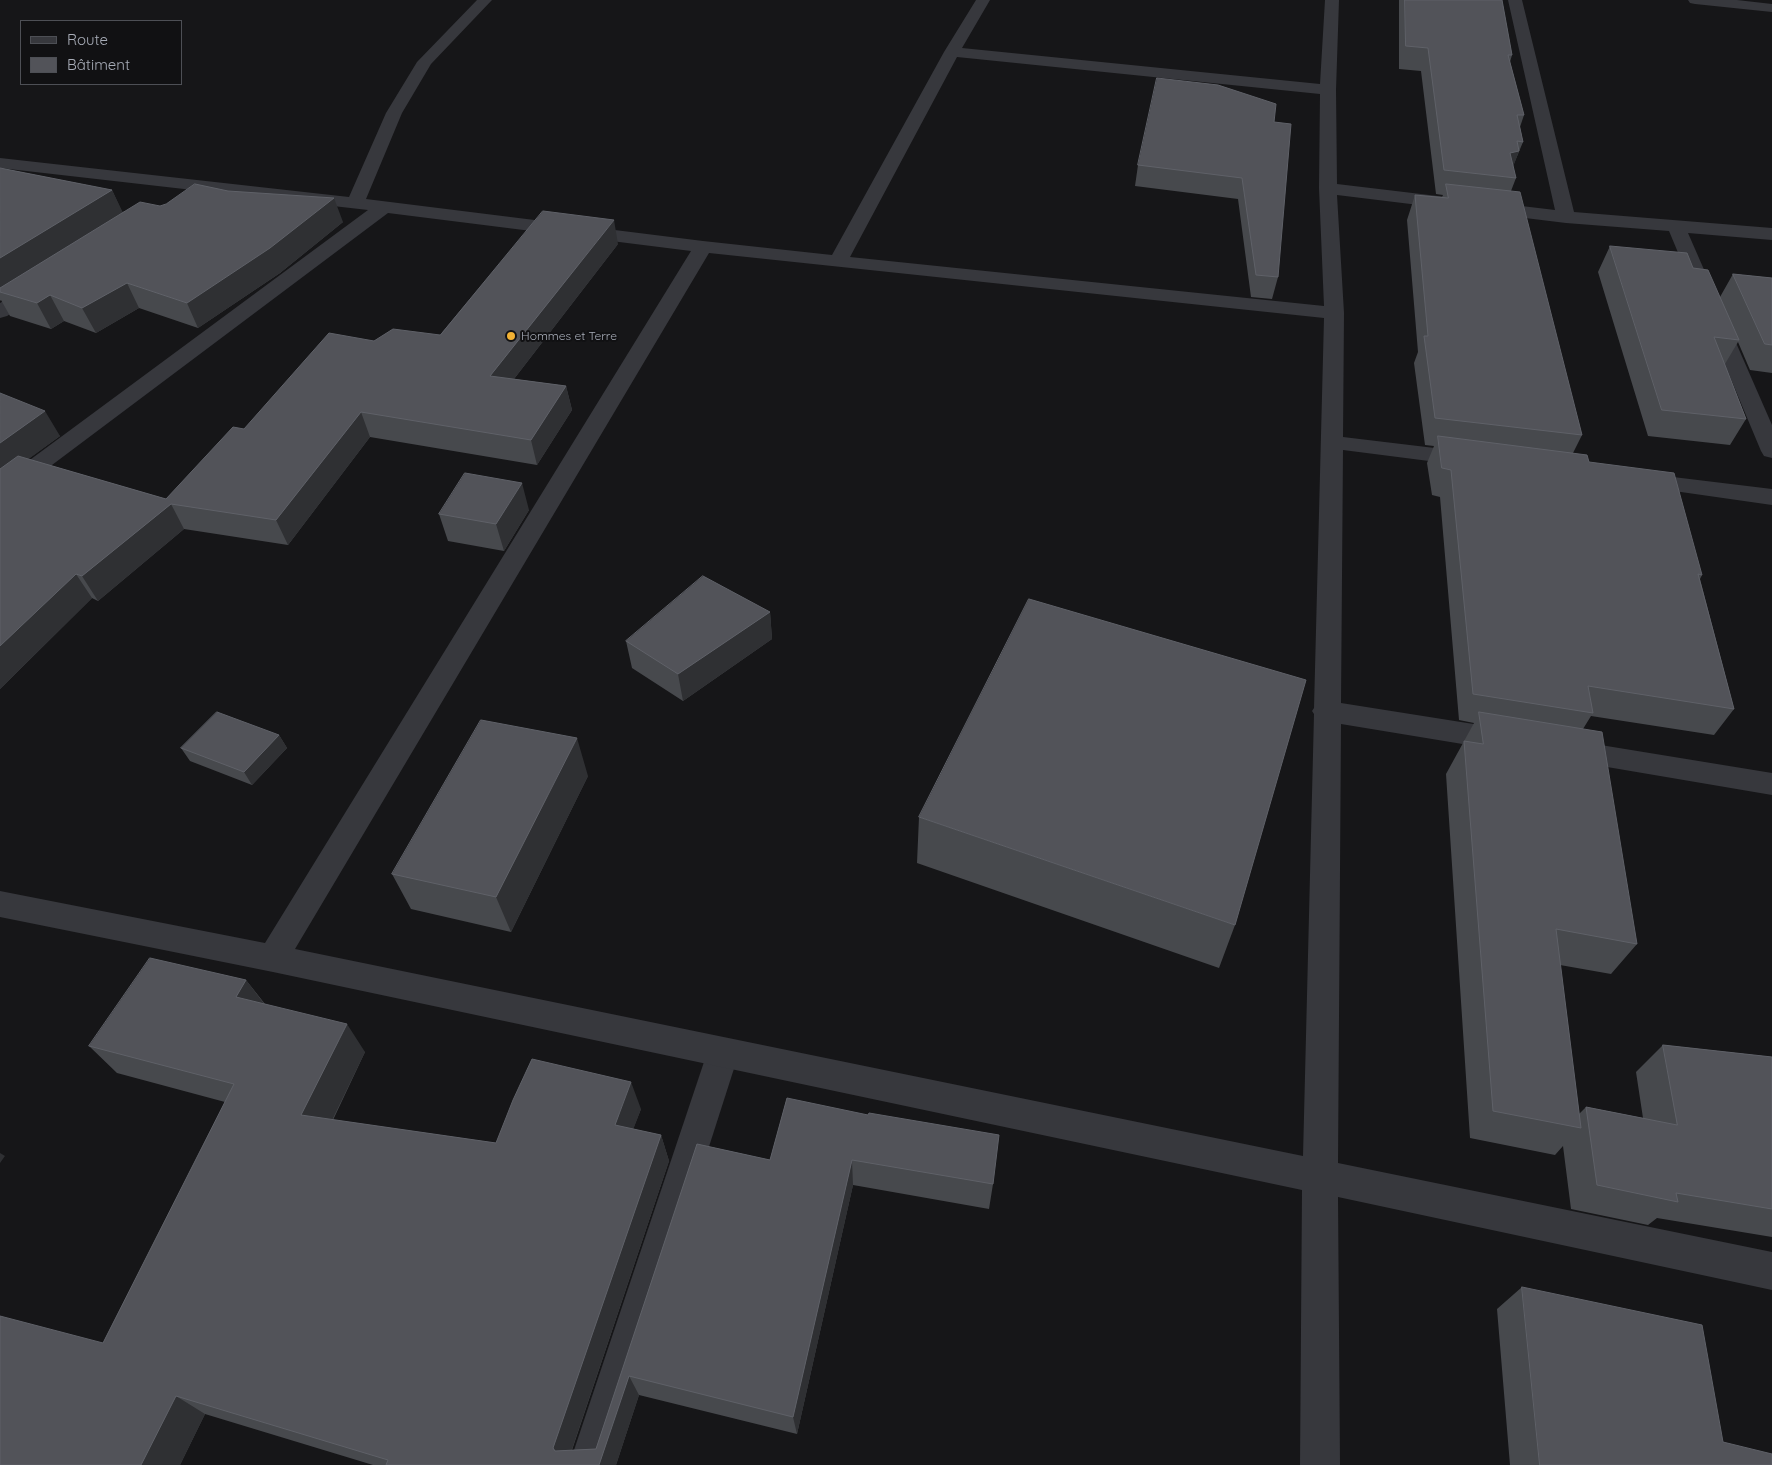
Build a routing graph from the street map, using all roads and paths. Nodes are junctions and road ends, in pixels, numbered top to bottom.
1 (485, 0) edge
2 (983, 0) edge
3 (1332, 0) edge
4 (1515, 0) edge
5 (1695, 0) edge
6 (1772, 8) edge
7 (952, 52) junction
8 (1328, 90) junction
9 (0, 163) edge
10 (202, 186) junction
11 (1328, 188) junction
12 (176, 201) edge
13 (355, 203) junction
14 (385, 206) junction
15 (1566, 217) junction
16 (1676, 226) junction
17 (1772, 234) edge
18 (703, 247) junction
19 (838, 261) junction
20 (50, 280) edge
21 (0, 312) edge
22 (1334, 313) junction
23 (1331, 442) junction
24 (1772, 451) edge
25 (1488, 461) edge
26 (1615, 477) edge
27 (0, 494) edge
28 (1772, 496) edge
29 (1326, 711) junction
30 (1772, 784) edge
31 (0, 904) edge
32 (273, 958) junction
33 (723, 1053) junction
34 (1320, 1177) junction
35 (1772, 1271) edge
36 (588, 1465) edge
37 (1320, 1465) edge

1 - 13 street
2 - 7 street
3 - 8 street
4 - 15 street
5 - 6 street
7 - 8 street
7 - 19 street
8 - 11 street
9 - 10 street
10 - 12 street
10 - 13 street
11 - 15 street
11 - 22 street
13 - 14 street
14 - 18 street
14 - 27 street
15 - 16 street
16 - 17 street
16 - 24 street
18 - 19 street
18 - 32 street
19 - 22 street
20 - 21 street
22 - 23 street
23 - 25 street
23 - 29 street
26 - 28 street
29 - 30 street
29 - 34 street
31 - 32 street
32 - 33 street
33 - 34 street
33 - 36 lane
34 - 35 street
34 - 37 street

